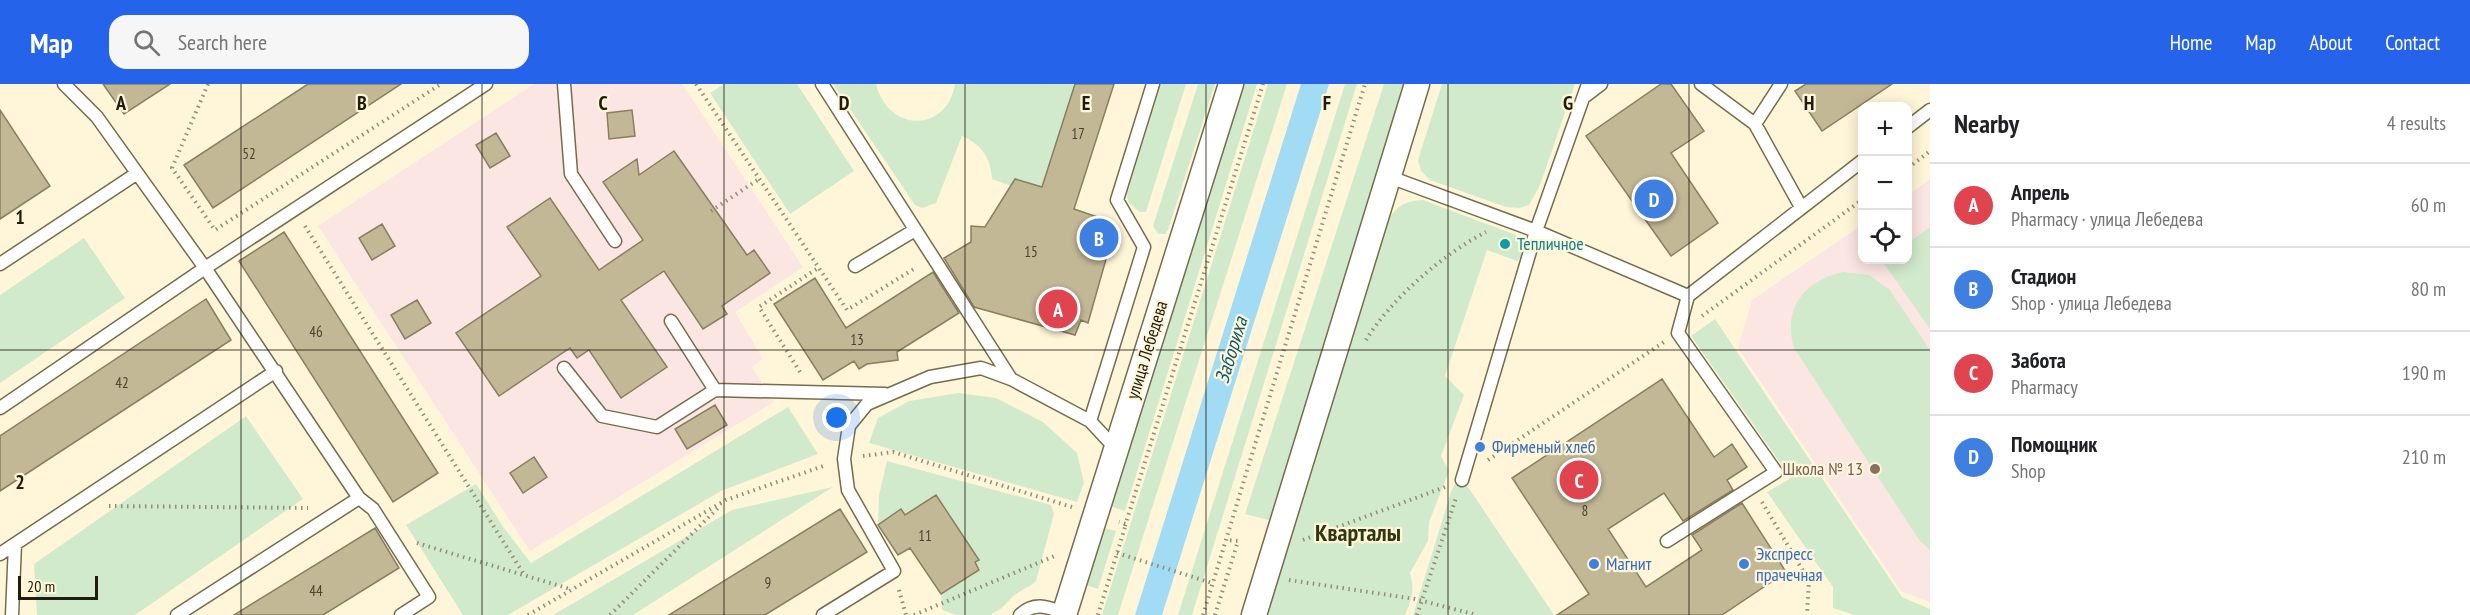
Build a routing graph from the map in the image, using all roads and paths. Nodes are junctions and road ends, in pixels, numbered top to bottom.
1 (64, 84) edge
2 (208, 84) edge
3 (441, 84) edge
4 (485, 84) edge
5 (564, 84) edge
6 (696, 84) edge
7 (822, 84) edge
8 (1153, 84) edge
9 (1231, 84) edge
10 (1263, 84) edge
11 (1365, 84) edge
12 (1417, 84) edge
13 (1588, 84) edge
14 (1601, 84) edge
15 (1701, 84) edge
16 (1781, 84) edge
17 (1583, 98) junction
18 (1930, 110) edge
19 (1755, 124) junction
20 (1912, 124) edge
21 (1930, 151) edge
22 (1858, 165) edge
23 (1912, 165) edge
24 (136, 174) junction
25 (1388, 176) junction
26 (759, 179) junction
27 (1858, 204) edge
28 (1801, 207) junction
29 (295, 210) junction
30 (711, 211) dead end
31 (1508, 221) junction
32 (915, 230) junction
33 (1536, 231) junction
34 (615, 241) dead end
35 (933, 258) junction
36 (0, 264) edge
37 (855, 267) dead end
38 (205, 268) junction
39 (818, 268) junction
40 (1688, 296) junction
41 (671, 321) dead end
42 (1678, 333) junction
43 (1361, 350) dead end
44 (564, 368) dead end
45 (276, 371) junction
46 (1011, 379) junction
47 (715, 390) junction
48 (814, 393) junction
49 (892, 394) junction
50 (0, 408) edge
51 (1090, 421) junction
52 (1116, 448) junction
53 (1483, 464) dead end
54 (1462, 480) junction
55 (1753, 487) junction
56 (359, 498) junction
57 (726, 500) dead end
58 (74, 505) junction
59 (345, 508) junction
60 (390, 536) junction
61 (1226, 538) junction
62 (1299, 541) dead end
63 (1667, 541) dead end
64 (15, 544) junction
65 (1066, 551) dead end
66 (1117, 553) junction
67 (0, 555) edge
68 (523, 573) junction
69 (1287, 580) dead end
70 (1212, 583) junction
71 (571, 589) dead end
72 (1422, 601) junction
73 (1064, 614) edge
74 (12, 615) edge
75 (177, 615) edge
76 (401, 615) edge
77 (610, 615) edge
78 (824, 615) edge
79 (914, 615) edge
80 (1020, 615) edge
81 (1098, 615) edge
82 (1215, 615) edge
83 (1254, 615) edge
84 (1418, 615) edge
85 (1477, 615) edge
86 (1807, 615) edge

1 - 24 lane
2 - 3 path
4 - 29 lane
5 - 34 lane
6 - 26 path
7 - 32 lane
8 - 51 lane
9 - 52 street, улица Лебедева
10 - 66 path
11 - 61 path
12 - 25 street
13 - 17 lane
14 - 17 lane
15 - 19 lane
16 - 19 lane
17 - 33 lane
18 - 20 lane
19 - 28 lane
21 - 23 path
22 - 28 lane
24 - 36 lane
24 - 38 lane
25 - 31 lane
25 - 83 street
26 - 30 path
26 - 39 path
27 - 42 path
28 - 40 lane
29 - 38 lane
29 - 68 path
31 - 33 lane
31 - 43 path
32 - 35 lane
32 - 37 lane
33 - 40 lane
33 - 54 lane
35 - 39 path
35 - 46 lane
38 - 45 lane
38 - 50 lane
39 - 48 path
40 - 42 lane
41 - 47 lane
42 - 53 path
42 - 55 lane
44 - 47 lane
45 - 56 lane
45 - 58 lane
46 - 49 lane
46 - 51 lane
47 - 48 lane
48 - 49 lane
49 - 78 lane
51 - 52 lane
52 - 73 street, улица Лебедева
54 - 62 path
54 - 72 path
55 - 63 lane
55 - 86 path
56 - 59 lane
56 - 60 lane
57 - 77 path
58 - 59 path
58 - 64 lane
59 - 75 lane
60 - 68 path
60 - 76 lane
61 - 70 path
61 - 70 path
61 - 82 path
64 - 67 lane
64 - 74 lane
65 - 79 path
66 - 70 path, bridge
66 - 81 path
68 - 71 path
69 - 72 path
72 - 84 path
72 - 85 path
73 - 80 lane

